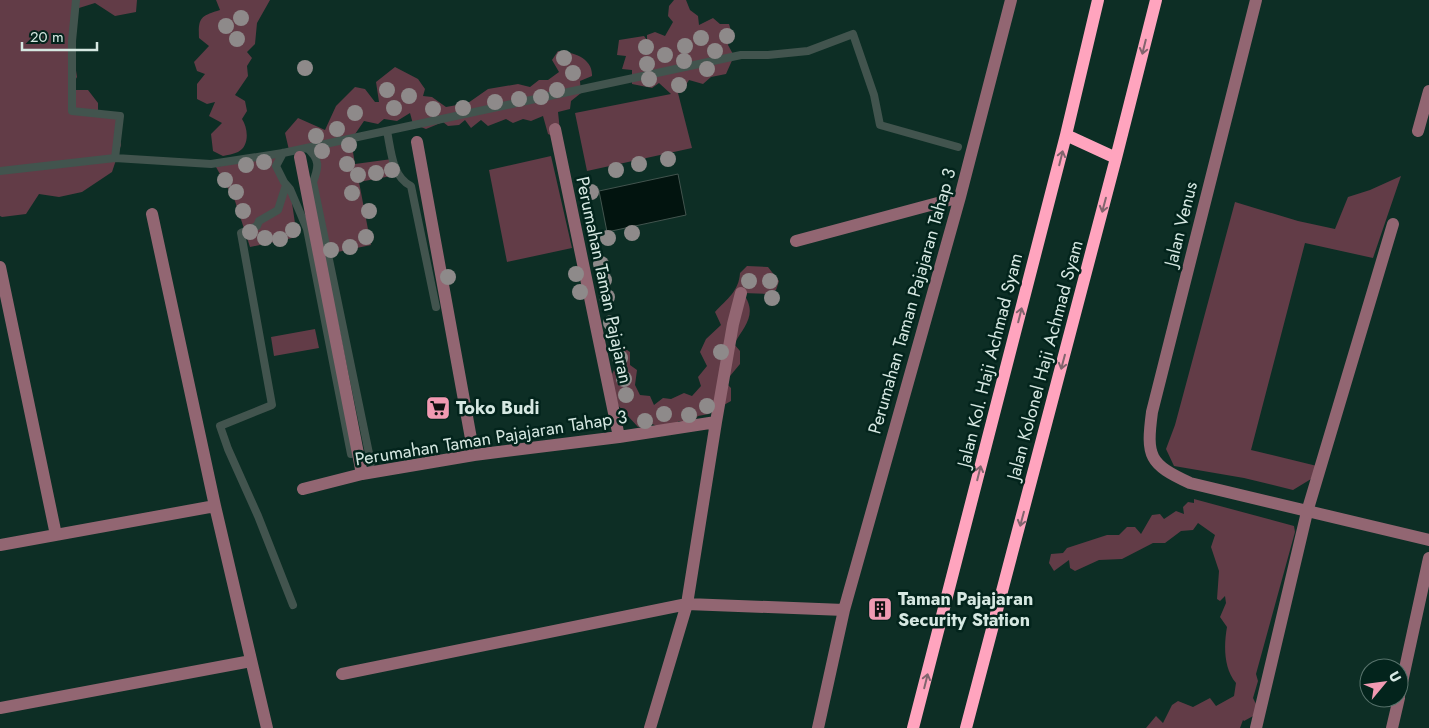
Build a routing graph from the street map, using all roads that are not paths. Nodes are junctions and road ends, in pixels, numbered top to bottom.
1 (1011, 0) edge
2 (1098, 0) edge
3 (1156, 0) edge
4 (1256, 0) edge
5 (1429, 91) edge
6 (555, 129) dead end
7 (1418, 131) dead end
8 (1066, 135) junction
9 (417, 142) dead end
10 (300, 157) dead end
11 (1116, 158) junction
12 (960, 197) junction
13 (152, 214) dead end
14 (1393, 224) dead end
15 (796, 241) dead end
16 (0, 267) edge
17 (741, 293) dead end
18 (716, 422) junction
19 (619, 437) junction
20 (474, 455) junction
21 (362, 474) junction
22 (303, 489) dead end
23 (215, 506) junction
24 (1307, 512) junction
25 (56, 535) junction
26 (1429, 540) edge
27 (0, 545) edge
28 (1429, 558) edge
29 (687, 604) junction
30 (844, 610) junction
31 (1407, 658) edge
32 (251, 661) junction
33 (342, 674) dead end
34 (0, 708) edge
35 (1397, 708) edge
36 (267, 728) edge
37 (650, 728) edge
38 (818, 728) edge
39 (913, 728) edge
40 (966, 728) edge
41 (1256, 728) edge
42 (1392, 728) edge

1 - 12 street, Perumahan Taman Pajajaran Tahap 3
2 - 8 main road, Jalan Kol. Haji Achmad Syam
3 -> 11 main road, Jalan Kolonel Haji Achmad Syam
4 - 24 street, Jalan Venus
5 - 7 street
6 - 19 street, Perumahan Taman Pajajaran
8 - 11 main road
39 -> 8 main road, Jalan Kol. Haji Achmad Syam
9 - 20 street
10 - 21 street
11 -> 40 main road, Jalan Kolonel Haji Achmad Syam
12 - 15 street
12 - 30 street, Perumahan Taman Pajajaran Tahap 3
13 - 23 street
14 - 24 street
16 - 25 street
17 - 18 street
18 - 19 street, Perumahan Taman Pajajaran Tahap 3
18 - 29 street
19 - 20 street, Perumahan Taman Pajajaran Tahap 3
20 - 21 street, Perumahan Taman Pajajaran Tahap 3
21 - 22 street, Perumahan Taman Pajajaran Tahap 3
23 - 25 street
23 - 32 street
24 - 26 street
24 - 41 street
25 - 27 street
28 - 31 street
29 - 30 street
29 - 33 street
29 - 37 street
30 - 38 street, Perumahan Taman Pajajaran Tahap 3
32 - 34 street
32 - 36 street
35 - 42 street

